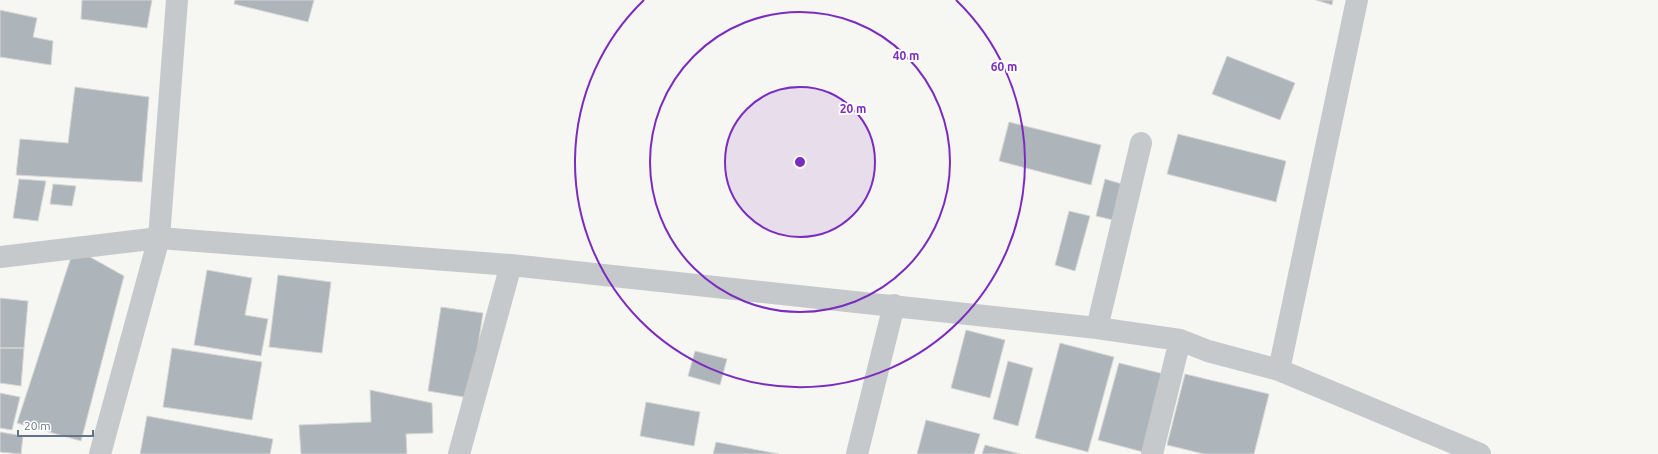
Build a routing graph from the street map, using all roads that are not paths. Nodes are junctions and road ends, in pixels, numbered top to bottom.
1 (177, 0) edge
2 (1357, 0) edge
3 (1141, 143) dead end
4 (159, 238) junction
5 (0, 257) edge
6 (511, 265) junction
7 (894, 306) junction
8 (1096, 328) junction
9 (1180, 340) junction
10 (1279, 370) junction
11 (100, 454) edge
12 (460, 454) edge
13 (857, 454) edge
14 (1152, 454) edge
15 (1480, 454) edge

1 - 4 street
2 - 10 street
3 - 8 street
4 - 5 street
4 - 6 street
4 - 11 street
6 - 7 street
6 - 12 street
7 - 8 street
7 - 13 street
8 - 9 street
9 - 10 street
9 - 14 street
10 - 15 street

